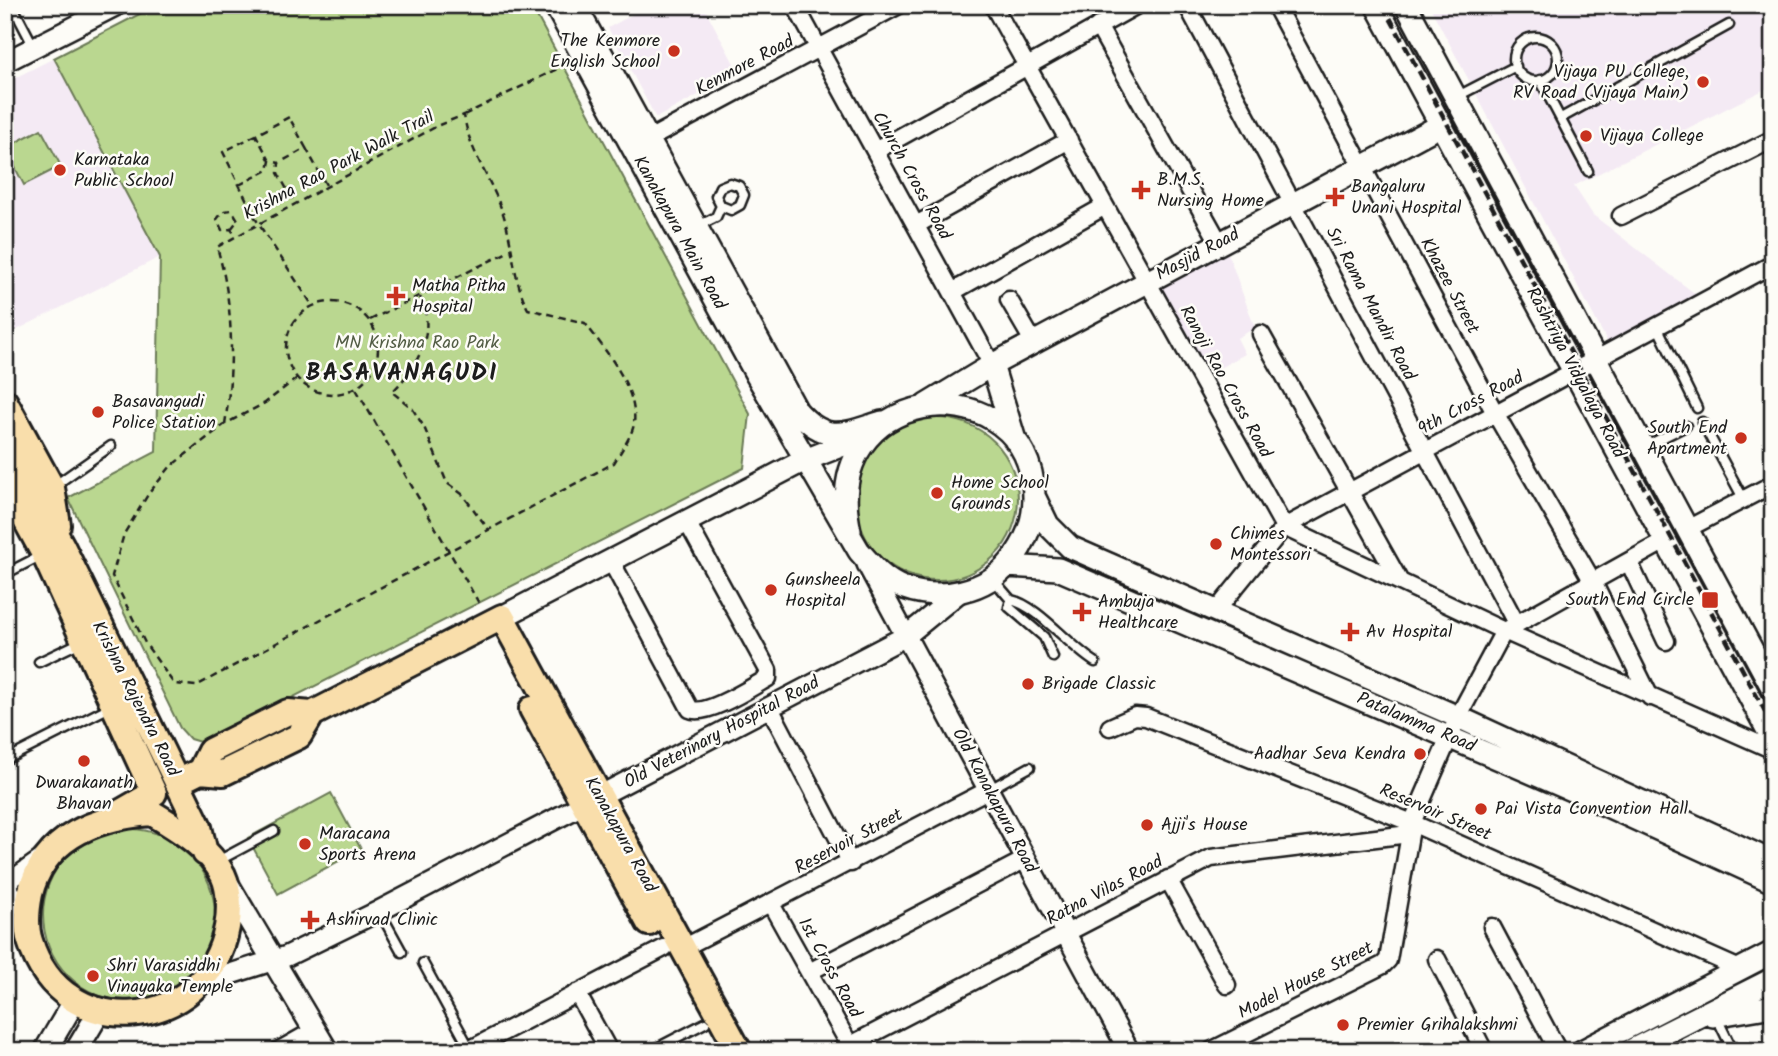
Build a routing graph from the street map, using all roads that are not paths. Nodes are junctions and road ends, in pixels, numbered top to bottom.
1 (12, 5) edge
2 (116, 5) edge
3 (555, 5) edge
4 (575, 5) edge
5 (795, 5) edge
6 (899, 5) edge
7 (993, 5) edge
8 (1137, 5) edge
9 (1187, 5) edge
10 (1275, 5) edge
11 (1376, 5) edge
12 (1406, 5) edge
13 (1729, 25) dead end
14 (1098, 26) junction
15 (34, 47) junction
16 (819, 48) junction
17 (5, 62) edge
18 (1025, 66) junction
19 (1516, 66) junction
20 (1541, 80) junction
21 (1456, 98) junction
22 (1560, 118) junction
23 (1441, 125) junction
24 (1773, 139) edge
25 (647, 140) junction
26 (1069, 140) junction
27 (875, 151) junction
28 (1363, 167) junction
29 (1588, 170) dead end
30 (1295, 203) junction
31 (721, 206) dead end
32 (1105, 206) junction
33 (1621, 216) dead end
34 (915, 225) junction
35 (696, 228) junction
36 (1220, 244) junction
37 (1773, 264) edge
38 (1147, 283) junction
39 (952, 292) junction
40 (1009, 299) dead end
41 (1657, 326) junction
42 (1261, 334) dead end
43 (1034, 343) junction
44 (1596, 359) junction
45 (992, 365) junction
46 (1573, 371) junction
47 (5, 402) edge
48 (925, 406) junction
49 (1697, 408) dead end
50 (1495, 413) junction
51 (1702, 422) dead end
52 (1686, 426) dead end
53 (880, 427) junction
54 (5, 442) edge
55 (1016, 444) junction
56 (111, 446) dead end
57 (1643, 447) junction
58 (1426, 450) junction
59 (805, 460) junction
60 (5, 482) edge
61 (1773, 484) edge
62 (52, 488) junction
63 (1351, 490) junction
64 (1034, 496) junction
65 (1744, 499) junction
66 (5, 508) edge
67 (687, 522) junction
68 (1284, 527) junction
69 (1687, 529) junction
70 (850, 531) junction
71 (1665, 541) junction
72 (53, 550) junction
73 (859, 551) junction
74 (611, 561) junction
75 (1629, 562) junction
76 (999, 572) junction
77 (5, 575) edge
78 (1399, 580) junction
79 (1593, 582) junction
80 (960, 592) junction
81 (1012, 600) junction
82 (1216, 611) junction
83 (493, 622) junction
84 (1510, 627) junction
85 (906, 636) junction
86 (83, 640) junction
87 (1666, 641) dead end
88 (1053, 657) dead end
89 (39, 662) dead end
90 (1095, 662) dead end
91 (1773, 688) edge
92 (1650, 697) junction
93 (113, 705) junction
94 (770, 708) junction
95 (1458, 718) junction
96 (1110, 727) dead end
97 (1450, 738) junction
98 (1773, 740) edge
99 (1773, 750) edge
100 (5, 760) edge
101 (1030, 766) dead end
102 (177, 783) junction
103 (988, 790) junction
104 (154, 793) junction
105 (591, 801) junction
106 (108, 820) junction
107 (1411, 829) junction
108 (274, 831) dead end
109 (49, 853) junction
110 (1026, 859) junction
111 (1773, 862) edge
112 (851, 863) junction
113 (214, 864) junction
114 (1168, 879) junction
115 (1773, 881) edge
116 (7, 888) edge
117 (771, 904) junction
118 (379, 911) junction
119 (27, 916) junction
120 (1492, 927) dead end
121 (1065, 934) junction
122 (673, 948) junction
123 (402, 952) dead end
124 (1773, 952) edge
125 (274, 959) junction
126 (1437, 959) dead end
127 (424, 964) dead end
128 (1740, 969) junction
129 (810, 972) junction
130 (1773, 978) edge
131 (199, 984) junction
132 (1227, 985) dead end
133 (577, 993) junction
134 (75, 1000) junction
135 (1773, 1006) edge
136 (101, 1009) junction
137 (1706, 1016) junction
138 (705, 1023) junction
139 (315, 1030) junction
140 (847, 1049) edge
141 (468, 1050) edge
142 (45, 1051) edge
143 (76, 1051) edge
144 (278, 1051) edge
145 (327, 1051) edge
146 (609, 1051) edge
147 (651, 1051) edge
148 (720, 1051) edge
149 (739, 1051) edge
150 (1129, 1051) edge
151 (1211, 1051) edge
152 (1484, 1051) edge
153 (1558, 1051) edge
154 (1582, 1051) edge
155 (1630, 1051) edge
156 (1733, 1051) edge

1 - 15 lane
2 - 15 street
3 - 59 main road, Kanakapura Main Road
4 - 25 main road
5 - 16 street, Church Cross Road
6 - 16 street, Kenmore Road
7 - 18 street, Ranoji Rao Cross Road
8 - 14 street
9 - 30 street, Sri Rama Mandir Road
10 - 28 street, Khazee Street
11 - 23 main road, Rashtriya Vidyalaya Road
12 - 21 main road, Rashtriya Vidyalaya Road
13 - 22 lane
14 - 18 street
14 - 36 street
15 - 17 street
16 - 25 street, Kenmore Road
16 - 27 street, Church Cross Road
18 - 26 street, Ranoji Rao Cross Road
18 - 27 street
19 - 20 lane
19 - 20 lane
19 - 21 lane
20 - 22 lane
21 - 44 main road, Rashtriya Vidyalaya Road
22 - 29 lane
23 - 28 main road, Masjid Road
23 - 46 main road, Rashtriya Vidyalaya Road
24 - 33 street
25 - 35 main road
26 - 32 street, Ranoji Rao Cross Road
26 - 34 street
27 - 34 street, Church Cross Road
28 - 30 main road, Masjid Road
28 - 50 street, Khazee Street
30 - 36 main road, Masjid Road
30 - 58 street, Sri Rama Mandir Road
31 - 35 lane
32 - 38 street, Ranoji Rao Cross Road
32 - 39 street
34 - 39 street, Church Cross Road
35 - 53 main road
36 - 38 main road, Masjid Road
37 - 41 street, 9th Cross Road
38 - 43 main road, Masjid Road
38 - 68 street, Ranoji Rao Cross Road
39 - 45 street, Church Cross Road
40 - 43 street
41 - 44 street, 9th Cross Road
41 - 49 lane
42 - 63 street
43 - 45 main road, Masjid Road
44 - 46 street, 9th Cross Road
44 - 57 main road, Rashtriya Vidyalaya Road
45 - 48 main road, Masjid Road
45 - 55 main road
46 - 50 street, 9th Cross Road
46 - 71 main road, Rashtriya Vidyalaya Road
47 - 62 main road
48 - 53 main road
48 - 55 main road
50 - 58 street, 9th Cross Road
50 - 79 street, Khazee Street
51 - 65 lane
52 - 57 lane
53 - 59 main road
53 - 70 main road
54 - 72 main road
55 - 64 main road
56 - 62 lane
57 - 69 main road, Rashtriya Vidyalaya Road
58 - 63 street, 9th Cross Road
58 - 84 street, Sri Rama Mandir Road
59 - 67 main road
59 - 70 main road, Kanakapura Main Road
60 - 72 main road
61 - 65 street
62 - 72 main road
63 - 68 street, 9th Cross Road
63 - 78 street
64 - 76 main road
64 - 82 main road, Patalamma Road
65 - 69 street
66 - 72 main road
67 - 74 main road
67 - 74 street
68 - 78 street
68 - 82 street, 9th Cross Road
69 - 91 main road, Rashtriya Vidyalaya Road
70 - 73 main road
71 - 75 street
71 - 98 main road, Rashtriya Vidyalaya Road
72 - 77 lane
72 - 86 main road, Krishna Rajendra Road
72 - 102 main road, Krishna Rajendra Road
73 - 80 main road
73 - 85 street, Old Kanakapura Road
74 - 83 main road
75 - 79 street
75 - 87 street
76 - 80 main road
76 - 81 lane
76 - 97 main road, Patalamma Road
78 - 84 street
79 - 84 street
79 - 92 street, Khazee Street
80 - 85 street, Old Veterinary Hospital Road
81 - 88 lane
81 - 90 lane
82 - 95 main road, Patalamma Road
83 - 102 main road
83 - 105 main road, Kanakapura Road
84 - 92 street
84 - 95 street, Model House Street
85 - 94 street, Old Veterinary Hospital Road
85 - 103 street, Old Kanakapura Road
86 - 89 lane
86 - 93 main road, Krishna Rajendra Road
92 - 99 street
93 - 100 lane
93 - 104 main road, Krishna Rajendra Road
94 - 105 street, Old Veterinary Hospital Road
94 - 112 street
95 - 97 street, Model House Street
95 - 111 main road, Patalamma Road
96 - 107 street, Reservoir Street
97 - 107 street, Model House Street
97 - 115 main road, Patalamma Road
101 - 103 lane, Reservoir Street
102 - 104 main road
102 - 113 main road, Krishna Rajendra Road
103 - 110 street, Old Kanakapura Road
103 - 112 street, Reservoir Street
104 - 106 main road, Krishna Rajendra Road
105 - 118 street, Old Veterinary Hospital Road
105 - 122 main road, Kanakapura Road
106 - 109 main road
106 - 113 main road
107 - 114 street, Ratna Vilas Road
107 - 128 street, Reservoir Street
107 - 151 street, Model House Street
108 - 113 lane
109 - 116 street
109 - 119 main road
110 - 121 street, Old Kanakapura Road
110 - 129 street
112 - 117 street, Reservoir Street
113 - 125 main road
113 - 131 main road
114 - 121 street, Ratna Vilas Road
114 - 132 street
116 - 119 street
117 - 122 street, Reservoir Street
117 - 129 street, 1st Cross Road
118 - 123 lane
118 - 125 street, Old Veterinary Hospital Road
119 - 134 main road
120 - 153 street
121 - 140 street, Ratna Vilas Road
121 - 150 street, Old Kanakapura Road
122 - 133 street, Reservoir Street
122 - 138 main road, Kanakapura Road
122 - 149 main road, Kanakapura Road
124 - 128 main road
125 - 131 street, Old Veterinary Hospital Road
125 - 139 main road
126 - 152 street
127 - 141 lane
128 - 154 main road
129 - 140 street, 1st Cross Road
130 - 137 main road
131 - 136 main road
133 - 141 street, Reservoir Street
133 - 146 street
134 - 136 main road
134 - 142 main road
135 - 137 main road
136 - 143 main road
137 - 155 main road
137 - 156 lane
138 - 147 lane
138 - 148 main road, Kanakapura Road
139 - 144 street
139 - 145 main road

